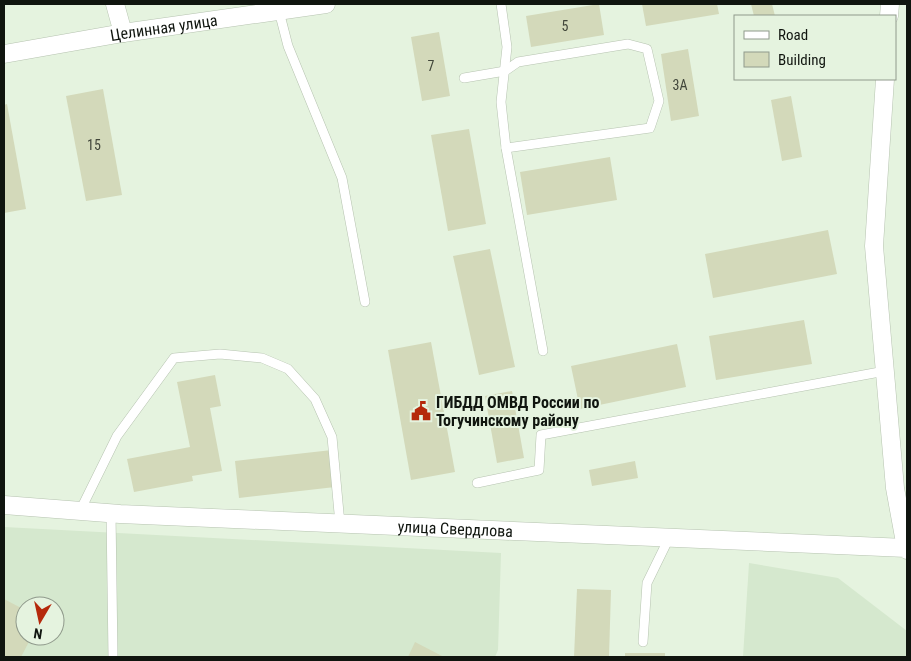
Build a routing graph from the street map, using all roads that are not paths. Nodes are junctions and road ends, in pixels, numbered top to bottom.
1 (115, 4) edge
2 (326, 4) edge
3 (501, 4) edge
4 (279, 10) junction
5 (123, 33) junction
6 (4, 54) edge
7 (505, 71) junction
8 (464, 78) dead end
9 (885, 80) edge
10 (506, 148) junction
11 (364, 302) dead end
12 (543, 351) dead end
13 (885, 371) junction
14 (477, 483) dead end
15 (4, 505) edge
16 (80, 511) junction
17 (111, 514) junction
18 (340, 524) junction
19 (669, 538) junction
20 (907, 549) edge
21 (643, 642) dead end
22 (113, 657) edge

1 - 5 street
2 - 4 street, Целинная улица
3 - 7 lane
4 - 5 street, Целинная улица
4 - 11 lane
5 - 6 street, Целинная улица
7 - 8 lane
7 - 10 lane
7 - 10 lane
9 - 13 street
10 - 12 lane
13 - 14 lane
13 - 20 street
15 - 16 street, улица Свердлова
16 - 17 street, улица Свердлова
16 - 18 lane
17 - 18 street, улица Свердлова
17 - 22 lane
18 - 19 street, улица Свердлова
19 - 20 street, улица Свердлова
19 - 21 lane

